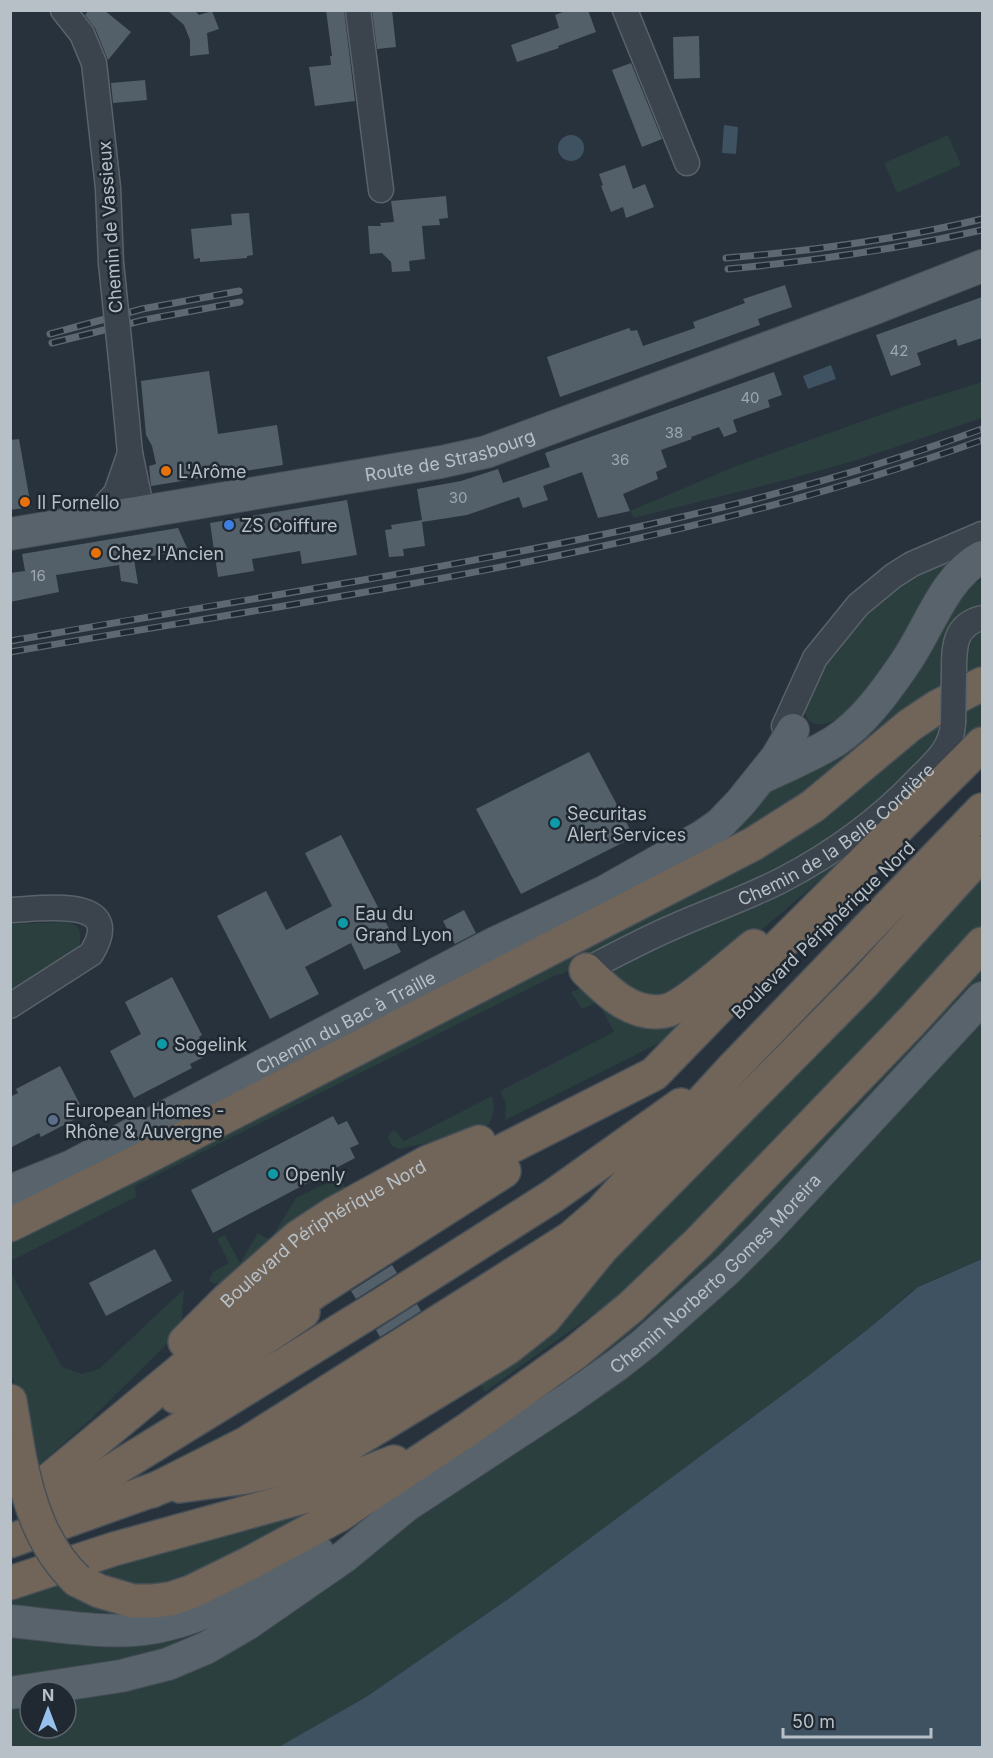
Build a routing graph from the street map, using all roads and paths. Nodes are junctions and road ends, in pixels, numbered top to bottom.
1 (63, 10) edge
2 (358, 10) edge
3 (625, 10) edge
4 (687, 163) dead end
5 (381, 190) dead end
6 (982, 266) edge
7 (982, 280) edge
8 (870, 310) junction
9 (130, 453) junction
10 (142, 511) junction
11 (92, 520) junction
12 (10, 534) edge
13 (982, 534) edge
14 (982, 557) edge
15 (982, 571) edge
16 (950, 588) junction
17 (982, 618) edge
18 (968, 679) edge
19 (787, 742) junction
20 (982, 744) edge
21 (982, 776) edge
22 (982, 810) edge
23 (680, 849) junction
24 (873, 852) junction
25 (982, 853) edge
26 (10, 911) edge
27 (982, 944) edge
28 (586, 970) joint
29 (982, 998) edge
30 (10, 1006) edge
31 (726, 1023) junction
32 (734, 1067) junction
33 (654, 1074) junction
34 (10, 1191) edge
35 (10, 1225) edge
36 (602, 1248) junction
37 (321, 1358) junction
38 (283, 1366) junction
39 (10, 1401) edge
40 (242, 1417) junction
41 (470, 1428) junction
42 (56, 1491) junction
43 (152, 1491) junction
44 (10, 1503) edge
45 (408, 1505) junction
46 (10, 1533) edge
47 (10, 1540) edge
48 (10, 1583) edge
49 (10, 1621) edge
50 (10, 1693) edge

1 - 9 street, Chemin de Vassieux, bridge
2 - 5 street
3 - 4 street
6 - 8 main road, Route de Strasbourg
7 - 8 main road, Route de Strasbourg
8 - 10 main road, Route de Strasbourg
9 - 10 street, Chemin de Vassieux
9 - 11 street, Chemin de Vassieux
10 - 11 main road, Route de Strasbourg
11 - 12 main road, Route de Strasbourg
13 - 19 street, Chemin du Bac à Traille
14 - 16 main road
15 - 16 main road
16 - 19 main road
17 - 18 street, Chemin de la Belle Cordière
18 - 28 street, Chemin de la Belle Cordière, bridge
18 - 35 highway
19 - 23 main road, Chemin du Bac à Traille
19 - 23 main road, Chemin du Bac à Traille
20 - 24 highway
21 - 31 highway, Boulevard Périphérique Nord
22 - 32 highway, Boulevard Périphérique Nord
23 - 34 main road, Chemin du Bac à Traille
24 - 28 highway
24 - 33 highway
25 - 36 highway
26 - 30 street
27 - 41 highway
29 - 45 main road, Chemin Norberto Gomes Moreira
31 - 33 highway, Boulevard Périphérique Nord
31 - 42 highway
32 - 36 highway
32 - 37 highway
32 - 38 highway
32 - 40 highway
32 - 43 highway
33 - 42 highway
36 - 43 highway
36 - 43 highway
37 - 38 highway
37 - 40 highway
38 - 42 highway
39 - 41 highway, bridge
40 - 42 highway
41 - 48 highway
42 - 44 highway
42 - 46 highway
43 - 47 highway
45 - 49 main road
45 - 50 main road

